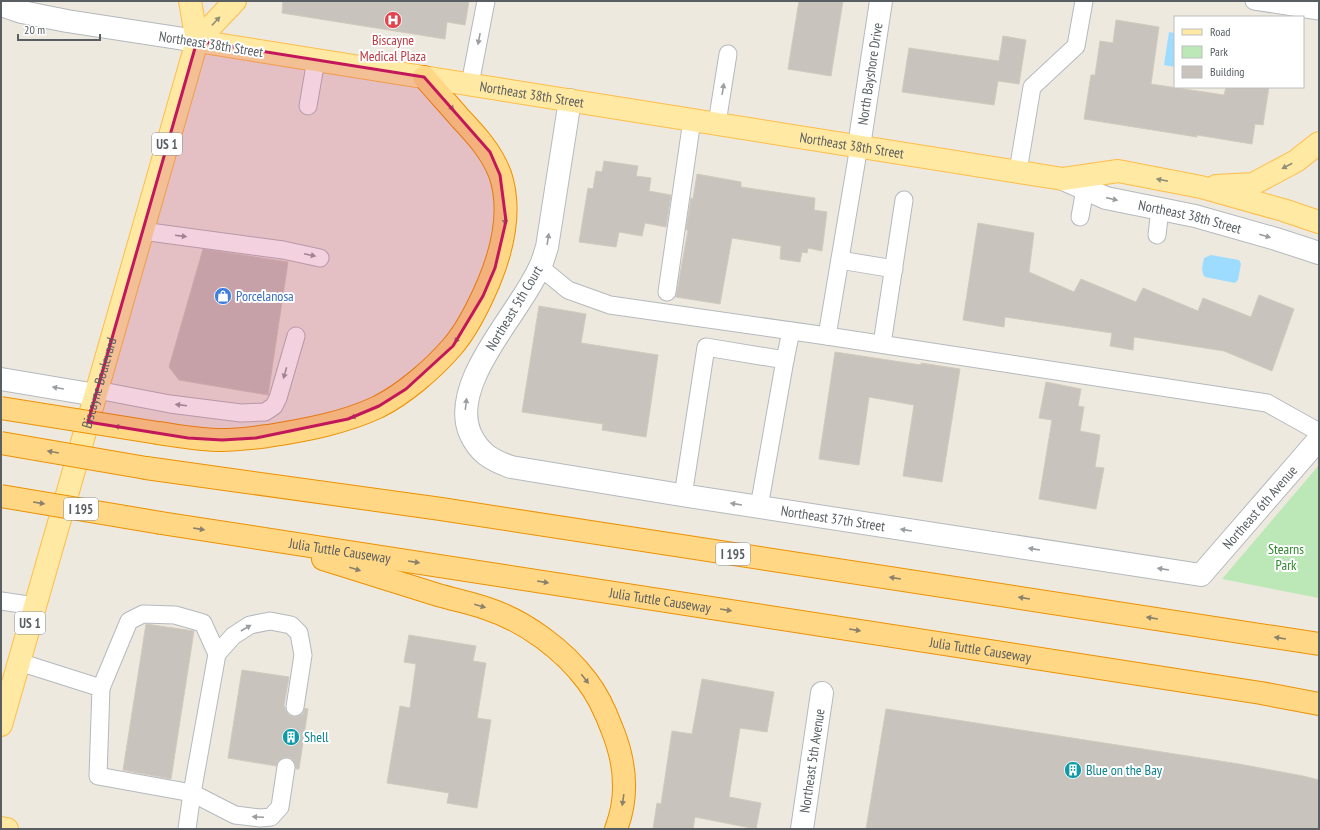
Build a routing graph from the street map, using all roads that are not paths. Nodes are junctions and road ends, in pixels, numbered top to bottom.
1 (190, 1) edge
2 (234, 1) edge
3 (486, 1) edge
4 (881, 1) edge
5 (1084, 1) edge
6 (1254, 1) edge
7 (1, 5) edge
8 (1319, 11) edge
9 (197, 41) junction
10 (728, 54) dead end
11 (316, 60) junction
12 (424, 77) junction
13 (470, 84) junction
14 (570, 100) junction
15 (308, 106) dead end
16 (692, 120) junction
17 (717, 124) junction
18 (1319, 143) edge
19 (859, 146) junction
20 (1018, 171) junction
21 (1086, 182) junction
22 (1201, 187) junction
23 (904, 200) dead end
24 (1160, 209) junction
25 (1080, 217) dead end
26 (1319, 222) edge
27 (142, 231) junction
28 (1157, 235) dead end
29 (1319, 253) edge
30 (320, 258) dead end
31 (840, 260) junction
32 (540, 267) junction
33 (894, 269) junction
34 (667, 292) dead end
35 (791, 331) junction
36 (296, 336) dead end
37 (827, 336) junction
38 (882, 344) junction
39 (785, 360) junction
40 (1, 379) edge
41 (97, 393) junction
42 (1, 408) edge
43 (1319, 432) edge
44 (1319, 439) edge
45 (474, 442) joint
46 (1, 443) edge
47 (1, 496) edge
48 (683, 496) junction
49 (759, 508) junction
50 (251, 537) junction
51 (1201, 575) joint
52 (1, 601) edge
53 (35, 606) junction
54 (1319, 644) edge
55 (217, 654) junction
56 (19, 662) junction
57 (101, 688) junction
58 (822, 693) dead end
59 (1319, 704) edge
60 (295, 707) dead end
61 (1, 725) edge
62 (286, 767) dead end
63 (192, 793) junction
64 (1, 828) edge
65 (6, 829) edge
66 (187, 829) edge
67 (616, 829) edge
68 (802, 829) edge

1 - 9 main road, Biscayne Boulevard / US 1
9 -> 2 main road, Biscayne Boulevard / US 1
3 -> 13 lane
4 - 19 street, North Bayshore Drive
5 - 20 lane
6 - 8 lane
7 - 9 street, Northeast 38th Street
9 - 11 main road, Northeast 38th Street
9 - 27 main road, Biscayne Boulevard / US 1
17 -> 10 lane
11 - 12 main road, Northeast 38th Street
11 - 15 lane
12 - 13 main road, Northeast 38th Street
12 -> 42 highway, bridge
13 - 14 main road, Northeast 38th Street
14 - 16 main road, Northeast 38th Street
32 -> 14 street, Northeast 5th Court
16 - 17 main road, Northeast 38th Street
16 - 34 lane
17 - 19 main road, Northeast 38th Street
18 -> 22 main road
19 - 20 main road, Northeast 38th Street
19 - 31 lane
20 - 21 main road, Northeast 38th Street
22 -> 21 main road, Northeast 38th Street
21 -> 24 street, Northeast 38th Street
21 - 25 lane
22 - 26 main road, Northeast 38th Street
23 - 33 lane
24 - 28 lane
24 -> 29 street, Northeast 38th Street
27 -> 30 lane
27 - 41 main road, Biscayne Boulevard / US 1
31 - 33 lane
31 - 37 lane
32 - 35 lane
45 -> 32 street, Northeast 5th Court
33 - 38 lane
35 - 37 lane
35 - 39 lane
36 -> 41 lane
37 - 38 lane
38 - 43 lane
39 - 48 lane
39 - 49 lane
41 -> 40 street
41 - 53 main road, Biscayne Boulevard / US 1
44 - 51 street, Northeast 6th Avenue
45 - 48 street, Northeast 37th Street
54 -> 46 highway, I 195, bridge
47 -> 50 highway, Julia Tuttle Causeway / I 195, bridge
49 -> 48 street, Northeast 37th Street
51 -> 49 street, Northeast 37th Street
50 -> 59 highway, Julia Tuttle Causeway / I 195
50 -> 67 highway
52 - 53 lane
53 - 56 main road, Biscayne Boulevard / US 1
55 - 57 lane
55 -> 60 lane
55 - 63 lane
56 - 57 lane
56 - 61 main road, Biscayne Boulevard / US 1
57 - 63 lane
58 - 68 street, Northeast 5th Avenue
62 -> 63 lane
63 - 66 lane
64 - 65 main road

